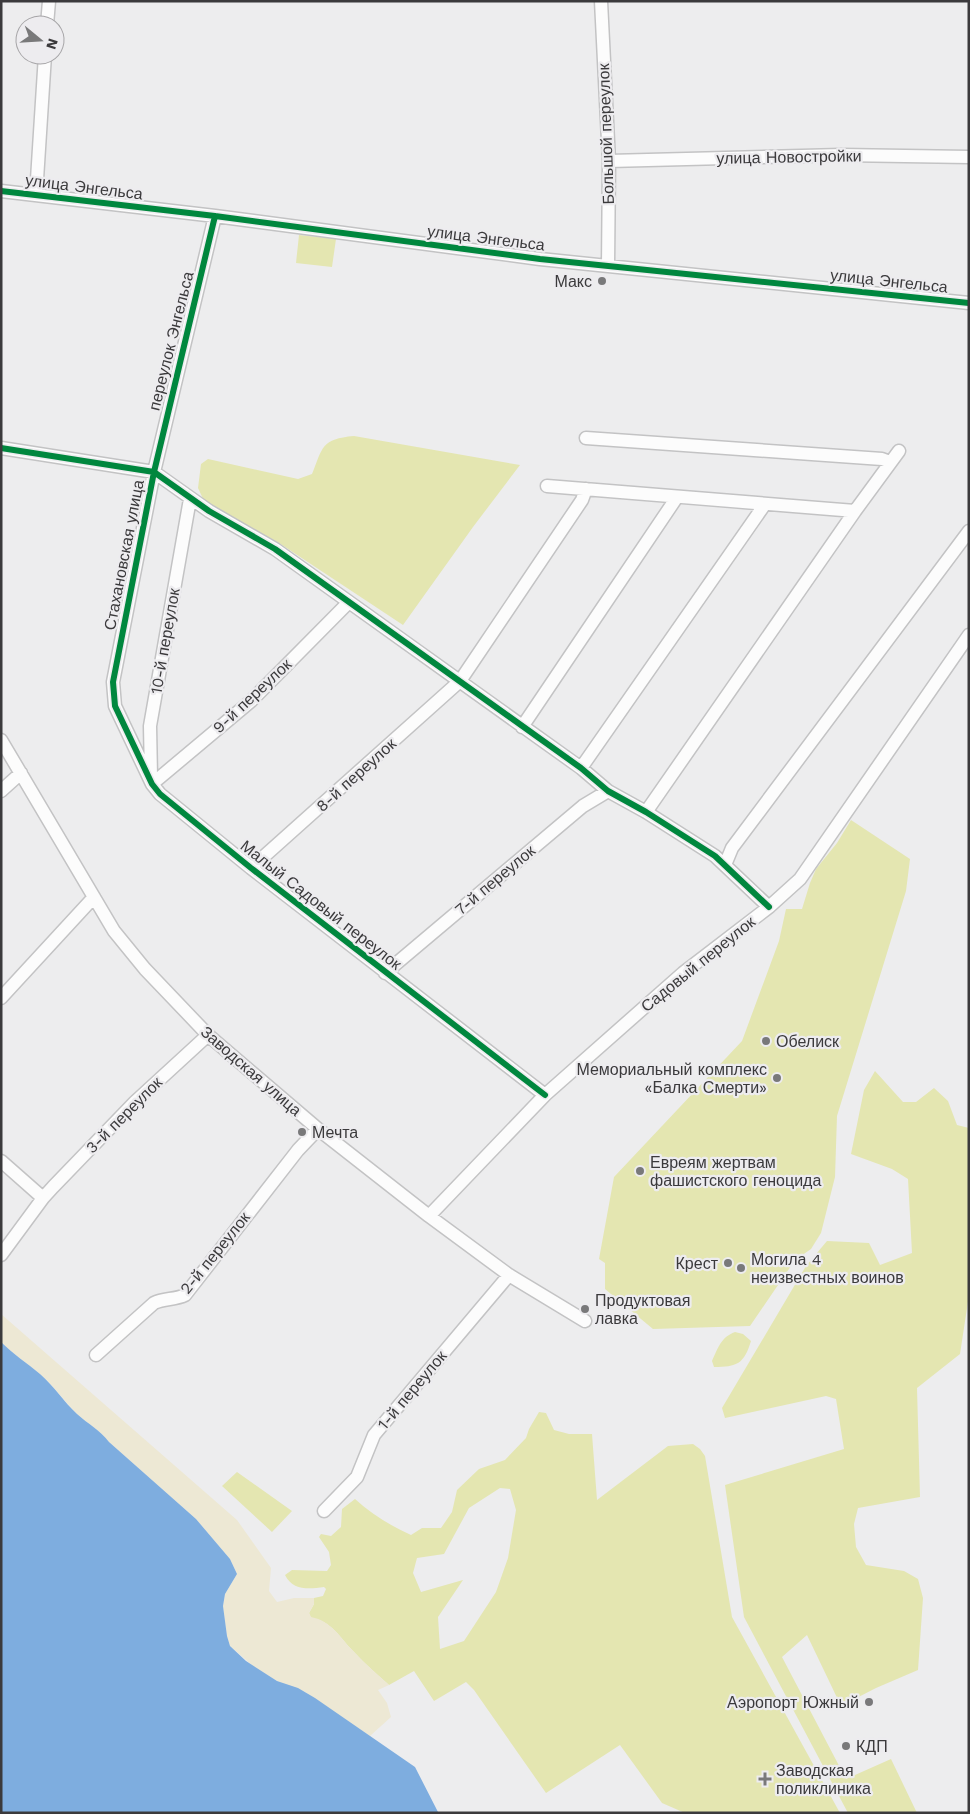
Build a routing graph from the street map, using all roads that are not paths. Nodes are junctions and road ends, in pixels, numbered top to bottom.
1 (49, 1) edge
2 (601, 1) edge
3 (48, 15) edge
4 (44, 65) edge
5 (969, 157) edge
6 (609, 162) junction
7 (1, 191) edge
8 (36, 195) junction
9 (215, 216) junction
10 (608, 266) junction
11 (969, 303) edge
12 (586, 438) dead end
13 (1, 448) edge
14 (899, 451) dead end
15 (890, 462) junction
16 (154, 472) junction
17 (547, 486) dead end
18 (586, 489) junction
19 (677, 497) junction
20 (190, 499) junction
21 (765, 504) junction
22 (855, 511) junction
23 (969, 531) edge
24 (348, 603) junction
25 (969, 635) edge
26 (460, 681) junction
27 (115, 706) joint
28 (522, 727) junction
29 (1, 740) edge
30 (581, 768) junction
31 (22, 773) junction
32 (152, 784) junction
33 (608, 790) junction
34 (1, 791) edge
35 (646, 812) junction
36 (724, 865) junction
37 (251, 868) junction
38 (94, 897) junction
39 (769, 906) junction
40 (385, 973) junction
41 (1, 998) edge
42 (208, 1035) junction
43 (545, 1095) junction
44 (318, 1129) junction
45 (1, 1161) edge
46 (44, 1198) junction
47 (429, 1216) junction
48 (1, 1255) edge
49 (509, 1275) junction
50 (585, 1321) dead end
51 (96, 1355) dead end
52 (324, 1511) dead end

1 - 3 street
2 - 6 street, Большой переулок
4 - 8 street, улица Энгельса
5 - 6 street, улица Новостройки
6 - 10 street, Большой переулок
7 - 8 street, улица Энгельса
8 - 9 street, улица Энгельса
9 - 10 street, улица Энгельса
9 - 16 street, переулок Энгельса
10 - 11 street, улица Энгельса
12 - 15 street
13 - 16 street, Стахановская улица
14 - 15 street
15 - 22 street
16 - 20 street
16 - 27 street, Стахановская улица
17 - 18 street
18 - 19 street
18 - 26 street, 8-й переулок
19 - 21 street
19 - 28 street
20 - 24 street
20 - 32 street, 10-й переулок
21 - 22 street
21 - 30 street
22 - 35 street
23 - 36 street
24 - 26 street
24 - 32 street, 9-й переулок
25 - 39 street, Садовый переулок
26 - 28 street
26 - 37 street, 8-й переулок
27 - 32 street, Малый Садовый переулок
28 - 30 street
29 - 31 street, Заводская улица
30 - 33 street
31 - 34 street
31 - 38 street, Заводская улица
32 - 37 street, Малый Садовый переулок
33 - 35 street
33 - 40 street, 7-й переулок
35 - 36 street
36 - 39 street
37 - 40 street, Малый Садовый переулок
38 - 41 street
38 - 42 street, Заводская улица
39 - 43 street, Садовый переулок
40 - 43 street, Малый Садовый переулок
42 - 44 street, Заводская улица
42 - 46 street, 3-й переулок
43 - 47 street, Садовый переулок
44 - 47 street, Заводская улица
44 - 51 street, 2-й переулок
45 - 46 street
46 - 48 street, 3-й переулок
47 - 49 street, Заводская улица
49 - 50 street, Заводская улица
49 - 52 street, 1-й переулок

